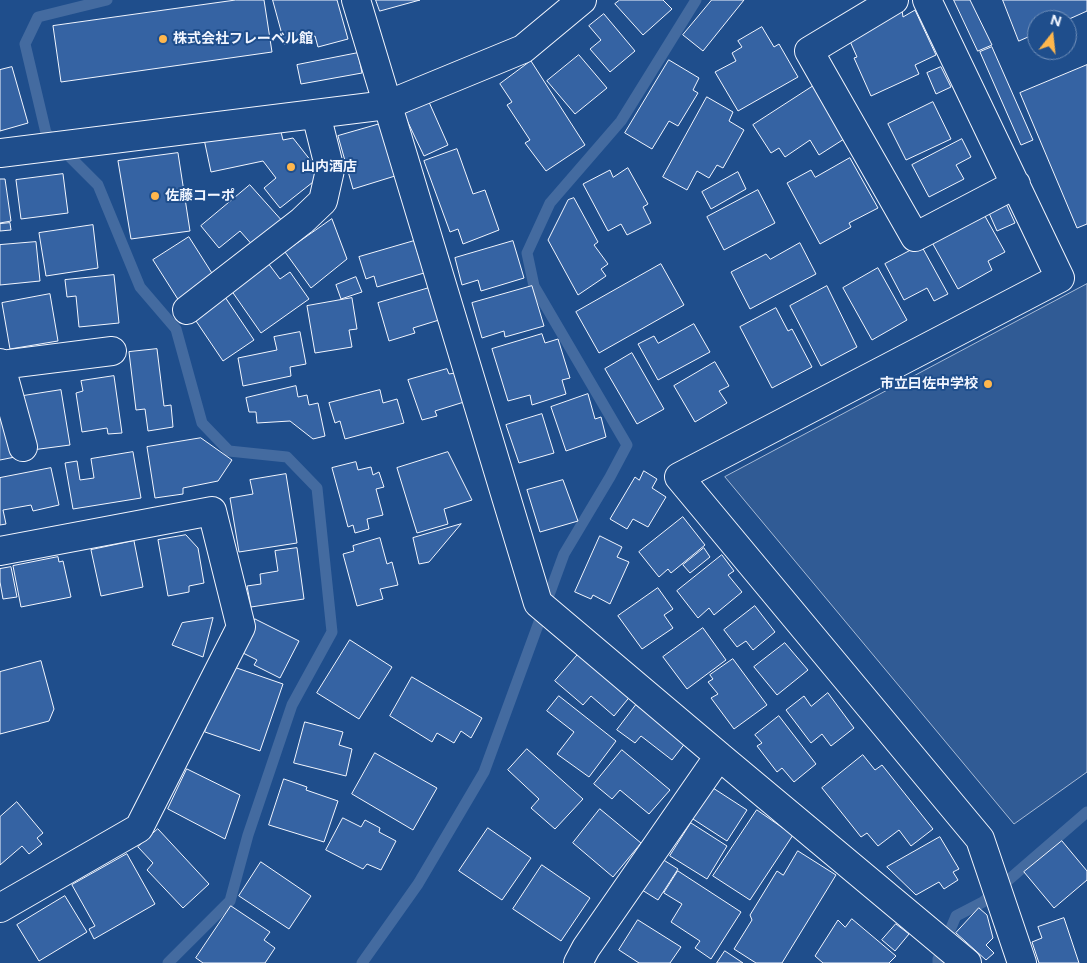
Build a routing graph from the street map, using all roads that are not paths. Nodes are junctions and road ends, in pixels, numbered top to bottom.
1 (356, 0) edge
2 (582, 0) edge
3 (894, 0) edge
4 (928, 0) edge
5 (386, 105) junction
6 (316, 114) junction
7 (0, 153) edge
8 (1016, 184) junction
9 (187, 310) dead end
10 (112, 351) dead end
11 (0, 364) edge
12 (23, 447) dead end
13 (0, 552) edge
14 (719, 756) junction
15 (0, 908) edge
16 (964, 960) edge
17 (578, 963) edge
18 (1022, 963) edge

1 - 5 street
2 - 5 street
3 - 8 street
4 - 8 street
5 - 6 street
5 - 14 street
6 - 7 street
6 - 9 street
8 - 18 street
10 - 11 street
11 - 12 street
13 - 15 street
14 - 16 street
14 - 17 street

